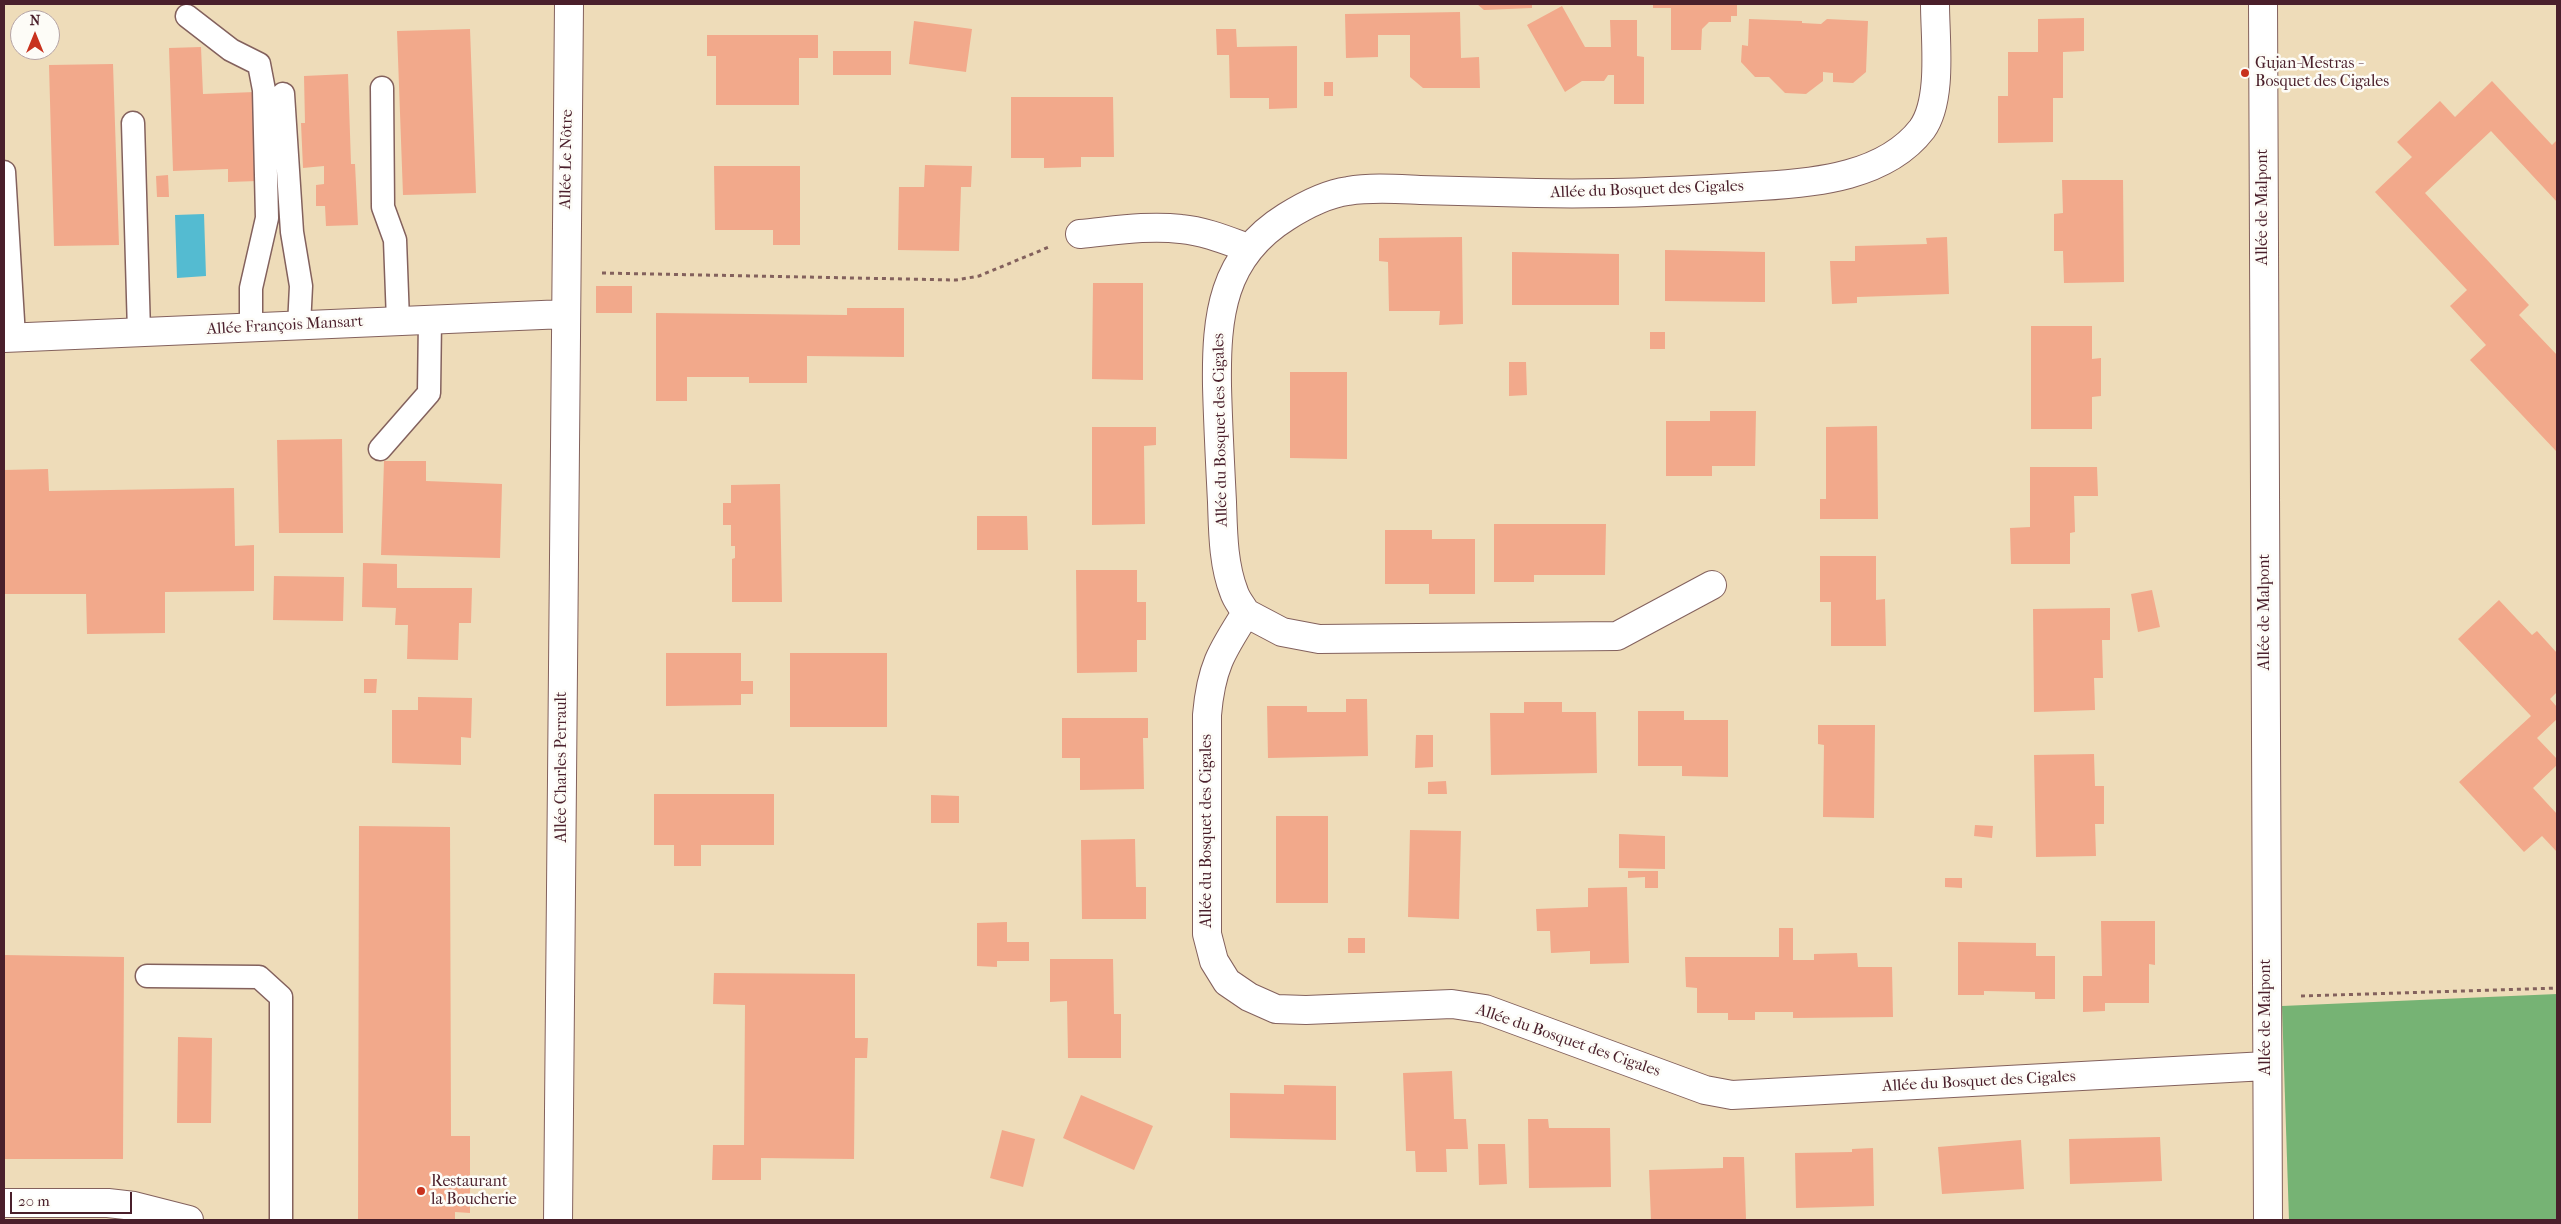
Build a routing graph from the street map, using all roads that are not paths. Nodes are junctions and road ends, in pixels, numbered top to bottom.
1 (569, 4) edge
2 (1935, 4) edge
3 (2263, 4) edge
4 (187, 16) dead end
5 (382, 88) dead end
6 (284, 94) dead end
7 (133, 123) dead end
8 (4, 172) edge
9 (1080, 234) road end
10 (1248, 248) junction
11 (566, 314) junction
12 (430, 320) junction
13 (398, 321) junction
14 (300, 326) junction
15 (252, 328) junction
16 (139, 332) junction
17 (9, 337) edge
18 (380, 449) dead end
19 (1712, 586) dead end
20 (1246, 613) junction
21 (147, 976) dead end
22 (2266, 1066) junction
23 (4, 1204) edge
24 (189, 1220) edge
25 (280, 1220) edge
26 (558, 1220) edge
27 (2268, 1220) edge

1 - 11 street, Allée Le Nôtre
2 - 10 street, Allée du Bosquet des Cigales
3 - 22 street, Allée de Malpont
4 - 15 lane
5 - 13 lane
6 - 14 lane
7 - 16 lane
8 - 17 lane
9 - 10 street
10 - 20 street, Allée du Bosquet des Cigales
11 - 12 street, Allée François Mansart
11 - 26 street, Allée Charles Perrault
12 - 13 street, Allée François Mansart
12 - 18 lane
13 - 14 street, Allée François Mansart
14 - 15 street, Allée François Mansart
15 - 16 street, Allée François Mansart
16 - 17 street, Allée François Mansart
19 - 20 street
20 - 22 street, Allée du Bosquet des Cigales
21 - 25 lane
22 - 27 street, Allée de Malpont
23 - 24 street

